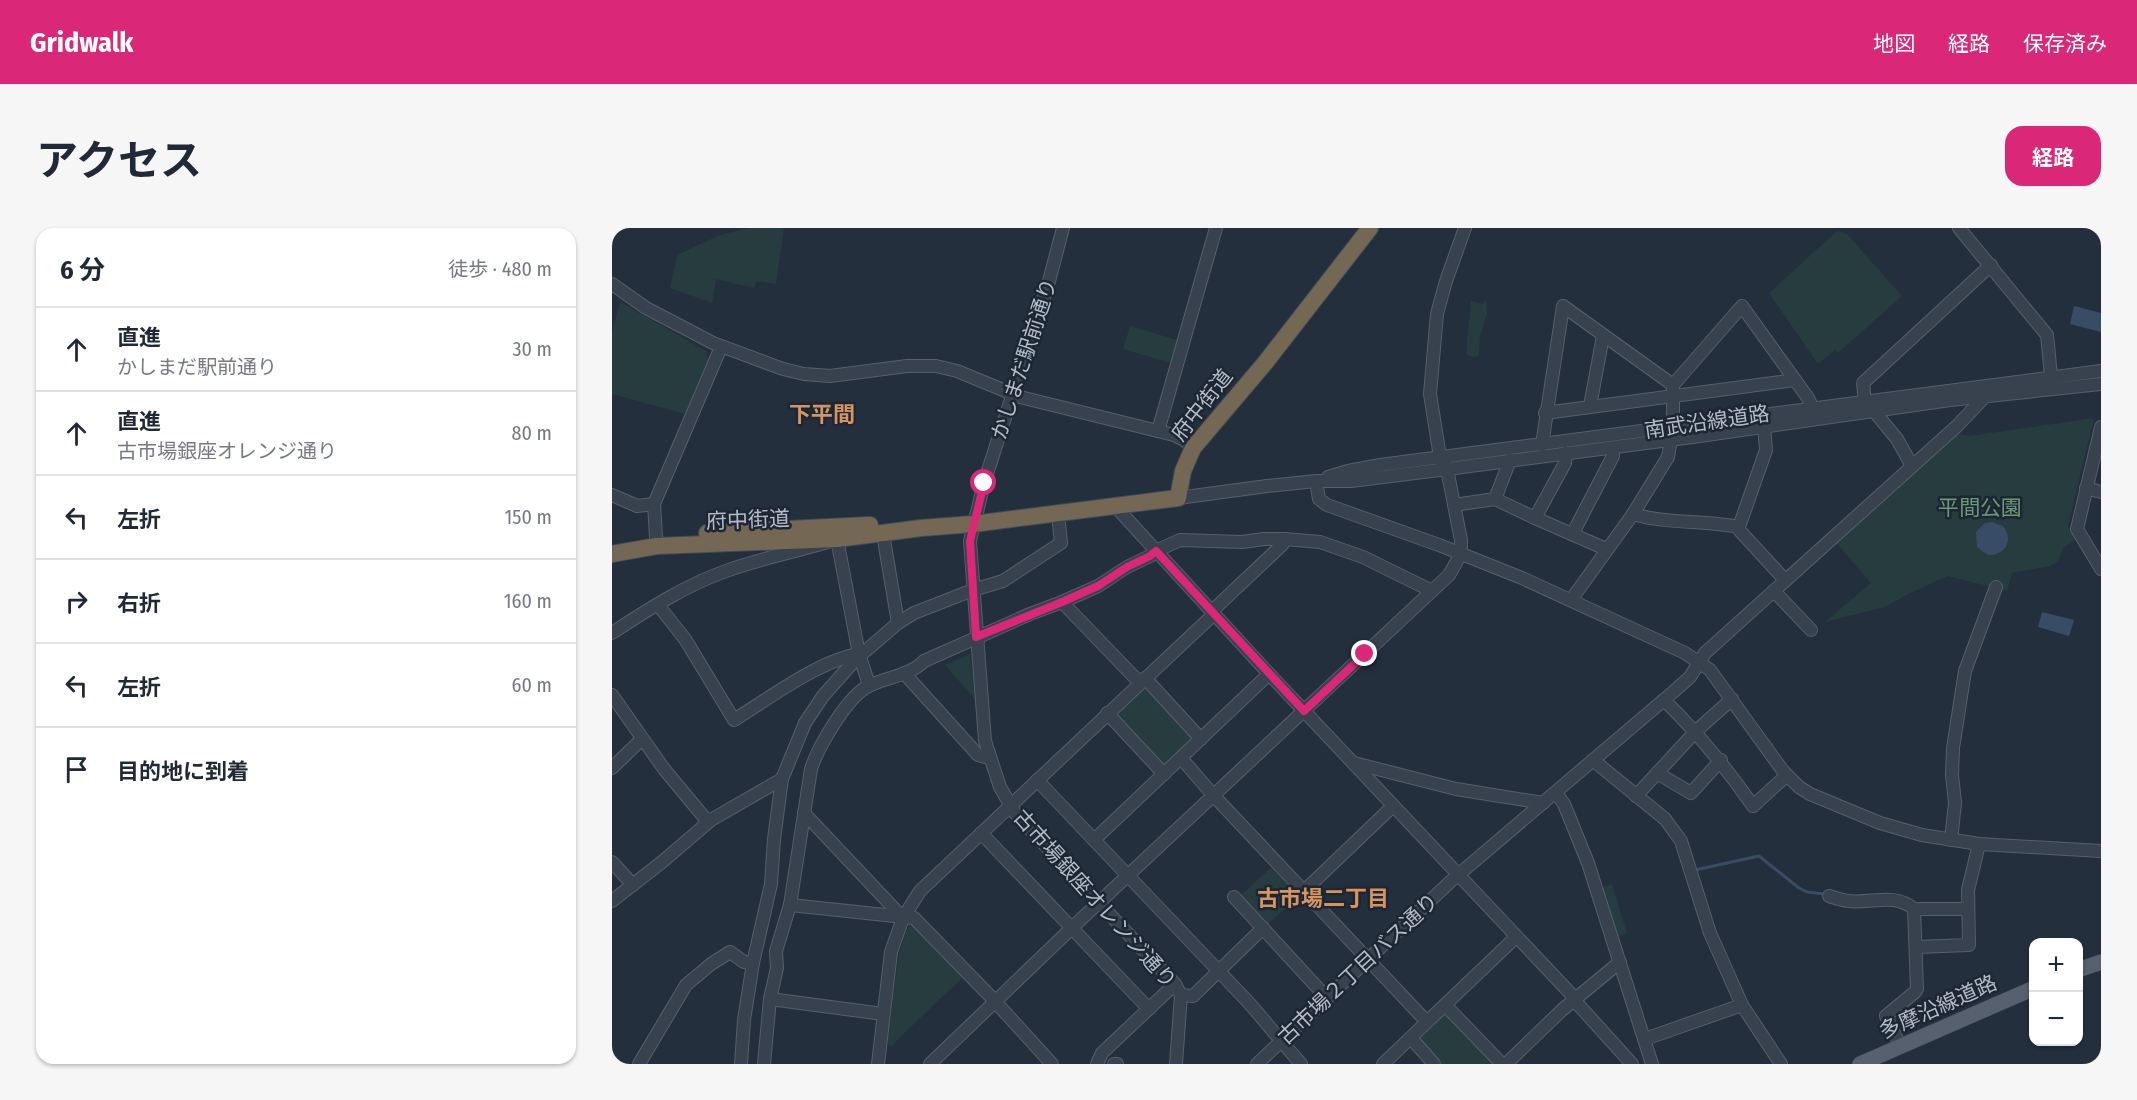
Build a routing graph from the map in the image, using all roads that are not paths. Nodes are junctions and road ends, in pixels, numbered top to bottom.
1 (1063, 228) edge
2 (1216, 228) edge
3 (1370, 228) edge
4 (1465, 228) edge
5 (1959, 228) edge
6 (1991, 265) junction
7 (612, 284) edge
8 (1603, 336) junction
9 (721, 347) junction
10 (2101, 370) edge
11 (2051, 376) junction
12 (1795, 380) junction
13 (2101, 384) edge
14 (1995, 386) junction
15 (1673, 390) junction
16 (1013, 394) junction
17 (1984, 397) junction
18 (1590, 406) junction
19 (1870, 407) junction
20 (1812, 409) junction
21 (1545, 413) junction
22 (1764, 426) junction
23 (2101, 427) edge
24 (1158, 431) junction
25 (1672, 434) junction
26 (1542, 445) junction
27 (1193, 448) junction
28 (1566, 453) junction
29 (1613, 456) dead end
30 (1440, 457) junction
31 (1510, 460) junction
32 (1912, 466) junction
33 (1447, 469) junction
34 (1316, 481) junction
35 (2086, 488) junction
36 (2101, 492) edge
37 (612, 495) edge
38 (1178, 498) junction
39 (1495, 499) junction
40 (654, 504) junction
41 (1454, 505) junction
42 (1115, 506) junction
43 (1058, 514) junction
44 (1633, 514) junction
45 (1535, 518) junction
46 (974, 524) junction
47 (1739, 527) junction
48 (921, 528) junction
49 (883, 534) junction
50 (1572, 534) junction
51 (758, 536) junction
52 (656, 537) junction
53 (837, 539) junction
54 (1285, 539) junction
55 (612, 543) edge
56 (1606, 549) junction
57 (1156, 551) junction
58 (612, 554) edge
59 (1461, 554) junction
60 (2101, 569) edge
61 (726, 571) junction
62 (1785, 580) junction
63 (1996, 587) dead end
64 (973, 590) junction
65 (1432, 591) junction
66 (1774, 591) junction
67 (1571, 600) junction
68 (1062, 602) junction
69 (658, 604) junction
70 (1213, 613) junction
71 (898, 623) junction
72 (1811, 630) dead end
73 (612, 633) edge
74 (976, 637) junction
75 (859, 655) junction
76 (1700, 663) junction
77 (904, 673) junction
78 (1269, 674) junction
79 (1142, 680) junction
80 (869, 685) junction
81 (612, 695) edge
82 (1732, 699) junction
83 (1664, 700) junction
84 (1304, 711) junction
85 (1107, 714) junction
86 (1695, 731) junction
87 (642, 738) junction
88 (1201, 739) junction
89 (989, 758) junction
90 (1181, 758) junction
91 (1593, 760) junction
92 (1721, 760) junction
93 (1353, 763) junction
94 (612, 768) edge
95 (1657, 773) junction
96 (1164, 774) junction
97 (1787, 775) junction
98 (782, 779) junction
99 (1037, 780) junction
100 (1556, 793) junction
101 (1214, 796) junction
102 (1636, 796) junction
103 (1544, 803) junction
104 (1010, 805) junction
105 (1393, 806) junction
106 (804, 813) junction
107 (708, 822) junction
108 (981, 833) junction
109 (1094, 840) junction
110 (1951, 840) junction
111 (1979, 844) junction
112 (2101, 851) edge
113 (612, 862) edge
114 (1129, 875) junction
115 (1460, 875) junction
116 (633, 885) junction
117 (1304, 891) junction
118 (1829, 896) dead end
119 (1234, 897) dead end
120 (612, 901) edge
121 (1099, 903) junction
122 (789, 905) junction
123 (1914, 909) junction
124 (1968, 909) junction
125 (763, 915) junction
126 (903, 918) junction
127 (785, 920) junction
128 (1072, 928) junction
129 (1263, 928) junction
130 (1516, 938) junction
131 (1916, 947) junction
132 (1369, 959) junction
133 (1620, 962) junction
134 (2101, 962) edge
135 (753, 963) junction
136 (2083, 969) edge
137 (1218, 971) junction
138 (1178, 990) junction
139 (2029, 990) edge
140 (770, 999) junction
141 (1328, 999) junction
142 (1575, 1001) junction
143 (996, 1002) junction
144 (1445, 1005) junction
145 (1742, 1005) junction
146 (1149, 1010) junction
147 (883, 1014) junction
148 (1427, 1022) junction
149 (1896, 1037) dead end
150 (1410, 1038) junction
151 (1645, 1039) junction
152 (1281, 1042) junction
153 (639, 1064) edge
154 (741, 1064) edge
155 (764, 1064) edge
156 (878, 1064) edge
157 (930, 1064) edge
158 (1052, 1064) edge
159 (1097, 1064) edge
160 (1176, 1064) edge
161 (1257, 1064) edge
162 (1301, 1064) edge
163 (1383, 1064) edge
164 (1434, 1064) edge
165 (1504, 1064) edge
166 (1632, 1064) edge
167 (1652, 1064) edge
168 (1781, 1064) edge
169 (1860, 1064) edge

1 - 16 street, かしまだ駅前通り
2 - 24 street
3 - 27 highway, 府中街道
4 - 30 street
5 - 6 street
6 - 11 street
6 - 19 street
7 - 9 street
8 - 15 street
8 - 18 street
8 - 21 street
9 - 16 street
9 - 40 street
10 - 11 street, 南武沿線道路
11 - 14 street, 南武沿線道路
12 - 15 street
12 - 15 street
12 - 20 street
13 - 17 street, 南武沿線道路
14 - 17 street, 古市場２丁目バス通り
14 - 19 street, 南武沿線道路
15 - 18 street
15 - 25 street
16 - 24 street
16 - 46 street, かしまだ駅前通り
17 - 19 street, 南武沿線道路
17 - 32 street, 古市場２丁目バス通り
18 - 21 street
19 - 20 street, 南武沿線道路
19 - 22 street, 南武沿線道路
19 - 32 street
20 - 25 street, 南武沿線道路
21 - 26 street
22 - 25 street, 南武沿線道路
22 - 47 street
23 - 35 street
24 - 27 street
25 - 26 street, 南武沿線道路
25 - 28 street, 南武沿線道路
25 - 44 street
26 - 30 street, 南武沿線道路
27 - 38 highway, 府中街道
28 - 31 street, 南武沿線道路
28 - 45 street
29 - 50 street
30 - 33 street
30 - 34 street, 南武沿線道路
31 - 33 street, 南武沿線道路
31 - 39 street
32 - 62 street, 古市場２丁目バス通り
33 - 34 street, 南武沿線道路
33 - 41 street
34 - 38 street, 南武沿線道路
34 - 59 street
35 - 36 street
35 - 60 street
37 - 40 street
38 - 42 highway, 府中街道
39 - 41 street
39 - 45 street
40 - 52 street
41 - 59 street
42 - 43 highway, 府中街道
42 - 57 street
43 - 46 highway, 府中街道
43 - 64 street
44 - 47 street
44 - 56 street
45 - 50 street
46 - 48 highway, 府中街道
46 - 64 street, 古市場銀座オレンジ通り
47 - 62 street
48 - 49 highway, 府中街道
48 - 51 highway, 府中街道
49 - 53 highway, 府中街道
49 - 71 street
50 - 56 street
51 - 52 highway, 府中街道
51 - 53 highway, 府中街道
51 - 58 highway, 府中街道
51 - 61 street
52 - 55 highway, 府中街道
53 - 61 street
53 - 75 street
54 - 57 street
54 - 65 street
54 - 70 street
56 - 67 street
57 - 68 street
57 - 70 street
59 - 65 street
59 - 67 street
61 - 69 street
62 - 66 street, 古市場２丁目バス通り
63 - 110 street
64 - 71 street
64 - 74 street, 古市場銀座オレンジ通り
65 - 84 street
66 - 72 street
66 - 76 street, 古市場２丁目バス通り
67 - 76 street
68 - 74 street
68 - 79 street
69 - 73 street
69 - 75 street
70 - 78 street
70 - 79 street
71 - 75 street
74 - 77 street
74 - 89 street, 古市場銀座オレンジ通り
75 - 80 street
75 - 98 street
76 - 82 street
76 - 83 street, 古市場２丁目バス通り
77 - 80 street
77 - 89 street
78 - 84 street
78 - 88 street
79 - 85 street
79 - 88 street
80 - 106 street
81 - 87 street
82 - 86 street
82 - 97 street
83 - 86 street
83 - 91 street, 古市場２丁目バス通り
84 - 93 street
84 - 101 street
85 - 96 street
85 - 99 street
86 - 92 street
86 - 95 street
87 - 94 street
87 - 107 street
88 - 90 street
89 - 104 street, 古市場銀座オレンジ通り
90 - 96 street
90 - 101 street
91 - 100 street, 古市場２丁目バス通り
91 - 102 street
92 - 95 street
92 - 97 street
93 - 103 street
93 - 105 street
95 - 102 street
96 - 109 street
97 - 110 street
98 - 107 street
98 - 125 street
99 - 104 street
99 - 109 street
100 - 103 street, 古市場２丁目バス通り
100 - 133 street
101 - 114 street
101 - 117 street
102 - 145 street
103 - 115 street, 古市場２丁目バス通り
104 - 108 street
104 - 121 street, 古市場銀座オレンジ通り
105 - 115 street
105 - 117 street
106 - 122 street
106 - 126 street
107 - 116 street
108 - 126 street
108 - 128 street
109 - 114 street
110 - 111 street
111 - 112 street
111 - 124 street
113 - 116 street
114 - 121 street
114 - 137 street
115 - 130 street
115 - 132 street, 古市場２丁目バス通り
116 - 120 street
117 - 132 street
118 - 123 street
119 - 129 street
121 - 128 street
121 - 138 street, 古市場銀座オレンジ通り
122 - 126 street
122 - 127 street
123 - 124 street
123 - 131 street
124 - 131 street
125 - 127 street
125 - 135 street
126 - 143 street
126 - 147 street
127 - 140 street
128 - 143 street
128 - 146 street
129 - 137 street
129 - 141 street
130 - 142 street
130 - 144 street
131 - 149 street
132 - 141 street, 古市場２丁目バス通り
132 - 148 street
133 - 142 street
133 - 151 street
134 - 136 main road
135 - 153 street
135 - 154 street
137 - 138 street
137 - 152 street
138 - 146 street
138 - 160 street, 古市場銀座オレンジ通り
139 - 169 main road, 多摩沿線道路
140 - 147 street
140 - 155 street
141 - 152 street, 古市場２丁目バス通り
142 - 165 street
142 - 166 street
143 - 157 street
143 - 158 street
144 - 148 street
144 - 165 street
145 - 151 street
145 - 168 street
146 - 159 street
147 - 156 street
148 - 150 street
150 - 163 street
150 - 164 street
151 - 167 street
152 - 161 street, 古市場２丁目バス通り
152 - 162 street

